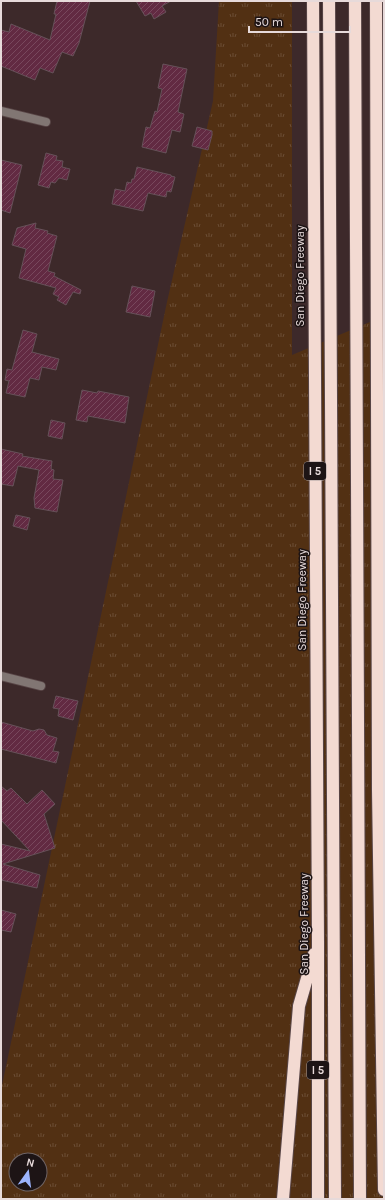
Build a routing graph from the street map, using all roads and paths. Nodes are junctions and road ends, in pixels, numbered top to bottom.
1 (313, 1) edge
2 (329, 1) edge
3 (355, 1) edge
4 (376, 1) edge
5 (1, 111) edge
6 (46, 122) dead end
7 (1, 676) edge
8 (41, 686) dead end
9 (318, 941) junction
10 (384, 1190) edge
11 (283, 1199) edge
12 (318, 1199) edge
13 (335, 1199) edge
14 (360, 1199) edge

1 - 9 highway, San Diego Freeway / I 5
2 - 13 highway
3 - 14 highway
4 - 10 highway
5 - 6 street
7 - 8 street
9 - 11 highway
9 - 12 highway, San Diego Freeway / I 5

